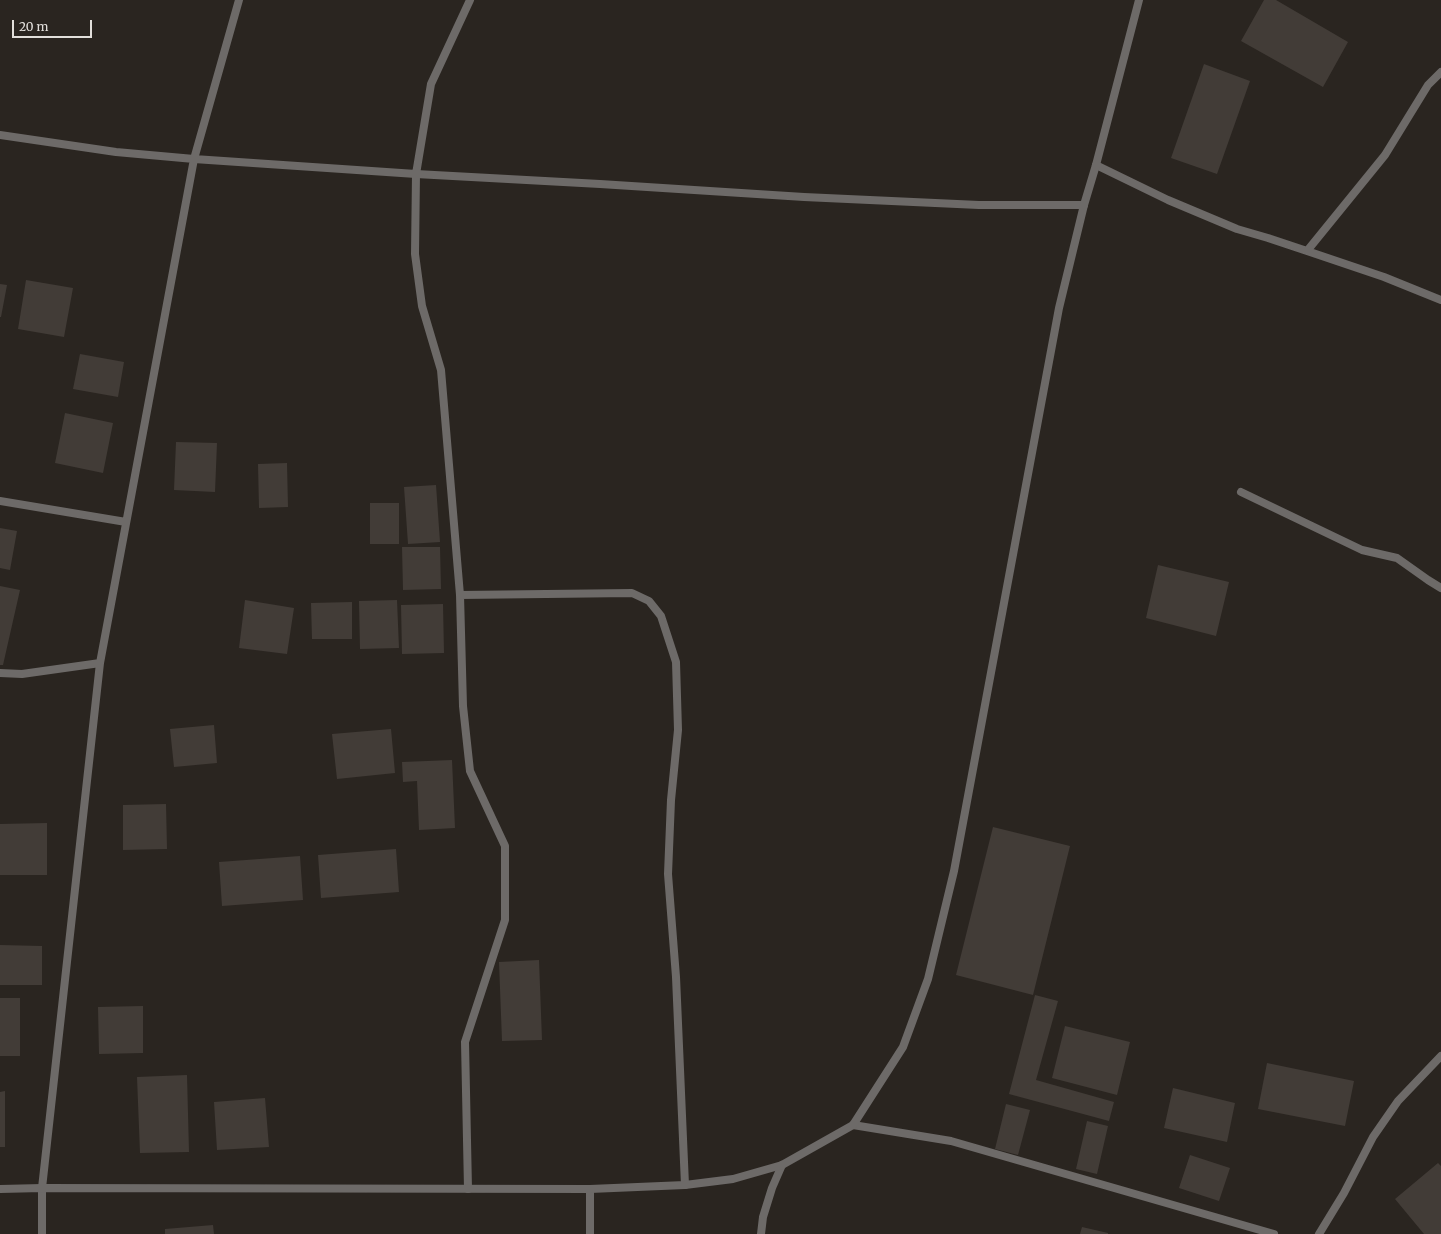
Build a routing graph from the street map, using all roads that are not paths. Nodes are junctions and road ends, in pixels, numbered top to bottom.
1 (239, 0) edge
2 (470, 0) edge
3 (1139, 0) edge
4 (1441, 72) edge
5 (0, 135) edge
6 (194, 159) junction
7 (1096, 165) junction
8 (416, 174) junction
9 (1084, 205) junction
10 (1307, 251) junction
11 (1441, 300) edge
12 (1242, 492) dead end
13 (0, 501) edge
14 (126, 522) junction
15 (1441, 588) edge
16 (460, 595) junction
17 (100, 662) junction
18 (0, 673) edge
19 (1441, 1056) edge
20 (852, 1125) junction
21 (782, 1165) junction
22 (685, 1185) junction
23 (42, 1188) junction
24 (0, 1189) edge
25 (468, 1189) junction
26 (590, 1189) junction
27 (42, 1234) edge
28 (590, 1234) edge
29 (761, 1234) edge
30 (1274, 1234) edge
31 (1319, 1234) edge

1 - 6 street
2 - 8 street
3 - 7 street
4 - 10 street
5 - 6 street
6 - 8 street
6 - 14 street
7 - 9 street
7 - 10 street
8 - 9 street
8 - 16 street
9 - 20 street
10 - 11 street
12 - 15 street
13 - 14 street
14 - 17 street
16 - 22 street
16 - 25 street
17 - 18 street
17 - 23 street
19 - 31 street
20 - 21 street
20 - 30 street
21 - 22 street
21 - 29 street
22 - 26 street
23 - 24 street
23 - 25 street
23 - 27 street
25 - 26 street
26 - 28 street

